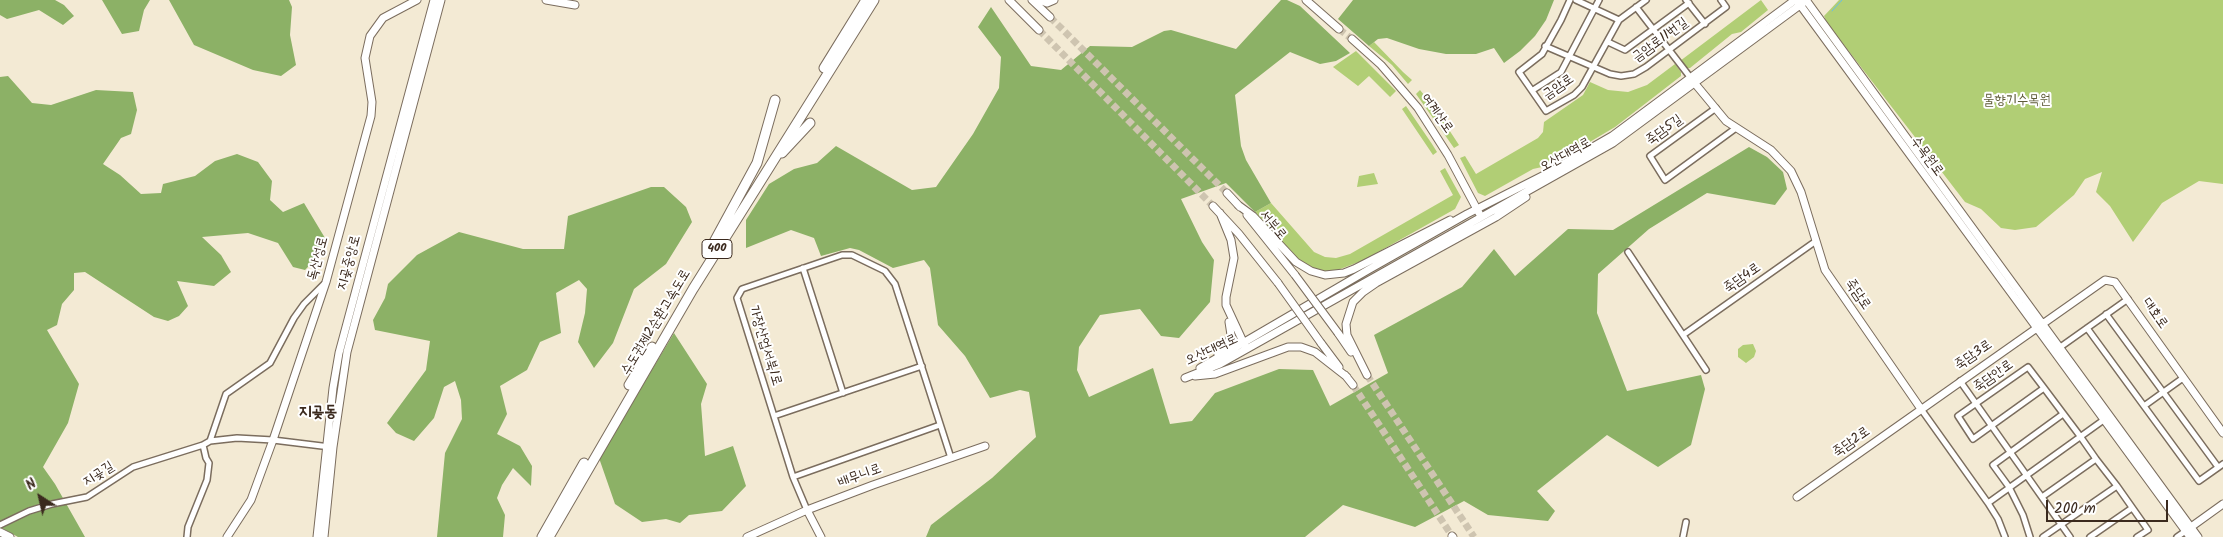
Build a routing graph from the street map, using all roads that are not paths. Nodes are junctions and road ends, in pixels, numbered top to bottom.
1 (418, 0) edge
2 (434, 0) edge
3 (441, 0) edge
4 (546, 0) edge
5 (866, 0) edge
6 (874, 0) edge
7 (1009, 0) edge
8 (1032, 0) edge
9 (1040, 0) edge
10 (1054, 0) edge
11 (1306, 0) edge
12 (1570, 0) edge
13 (1576, 0) edge
14 (1599, 0) edge
15 (1646, 0) edge
16 (1721, 0) edge
17 (1802, 1) edge
18 (1687, 2) edge
19 (574, 5) dead end
20 (1636, 7) junction
21 (1595, 9) junction
22 (1050, 17) tunnel mouth
23 (1619, 20) junction
24 (1705, 24) junction
25 (1339, 29) tunnel mouth
26 (1653, 29) junction
27 (1039, 30) tunnel mouth
28 (1352, 40) tunnel mouth
29 (1608, 42) junction
30 (1545, 46) junction
31 (1669, 50) junction
32 (1569, 57) junction
33 (1594, 67) junction
34 (1693, 80) junction
35 (1533, 90) junction
36 (775, 100) dead end
37 (1716, 108) junction
38 (810, 123) dead end
39 (1736, 128) junction
40 (1559, 174) junction
41 (1227, 194) tunnel mouth
42 (1238, 205) junction
43 (1213, 206) tunnel mouth
44 (1477, 209) junction
45 (1220, 214) junction
46 (1467, 214) junction
47 (1482, 218) junction
48 (1816, 241) junction
49 (717, 244) junction
50 (1628, 252) dead end
51 (803, 268) junction
52 (326, 282) junction
53 (2128, 299) junction
54 (1228, 312) junction
55 (2106, 314) junction
56 (2039, 327) junction
57 (2087, 328) junction
58 (1683, 335) junction
59 (1245, 346) junction
60 (2059, 348) junction
61 (922, 366) junction
62 (1201, 367) junction
63 (1706, 370) dead end
64 (1347, 377) junction
65 (1185, 378) junction
66 (2183, 378) junction
67 (1960, 381) junction
68 (1353, 385) tunnel mouth
69 (2044, 388) junction
70 (843, 393) junction
71 (2163, 393) junction
72 (1976, 404) junction
73 (2144, 406) junction
74 (1921, 409) junction
75 (2063, 414) junction
76 (774, 416) junction
77 (2106, 418) junction
78 (940, 425) junction
79 (1992, 425) junction
80 (2223, 433) edge
81 (2080, 436) junction
82 (273, 440) junction
83 (210, 441) junction
84 (203, 445) junction
85 (985, 446) dead end
86 (330, 447) junction
87 (2010, 452) junction
88 (951, 458) junction
89 (2096, 459) junction
90 (2221, 466) edge
91 (2026, 474) junction
92 (793, 477) junction
93 (2117, 486) junction
94 (2009, 487) junction
95 (2042, 497) junction
96 (1797, 498) dead end
97 (1988, 503) junction
98 (2223, 504) edge
99 (2132, 508) junction
100 (807, 510) junction
101 (559, 512) junction
102 (1686, 522) dead end
103 (0, 525) edge
104 (2062, 525) junction
105 (0, 532) edge
106 (2189, 532) edge
107 (10, 537) edge
108 (187, 537) edge
109 (227, 537) edge
110 (317, 537) edge
111 (324, 537) edge
112 (542, 537) edge
113 (549, 537) edge
114 (747, 537) edge
115 (821, 537) edge
116 (1684, 537) edge
117 (2005, 537) edge
118 (2030, 537) edge
119 (2042, 537) edge
120 (2070, 537) edge
121 (2090, 537) edge
122 (2138, 537) edge
123 (2177, 537) edge
124 (2198, 537) edge

1 - 52 street, 독산성로
2 - 86 street, 지곶중앙로
3 - 86 street, 지곶중앙로
4 - 19 street
5 - 49 highway, 수도권제2순환고속도로 / 400
6 - 49 highway, 수도권제2순환고속도로 / 400
7 - 27 street
8 - 22 street
9 - 10 street
11 - 25 street
12 - 30 street, 금암로
13 - 21 street
14 - 21 street
15 - 20 street, 금암로
16 - 24 street, 금암로11번길
17 - 34 street, 오산대역로
17 - 56 street, 수목원로
18 - 24 street
18 - 26 street
20 - 23 street, 금암로
20 - 26 street
21 - 23 street
21 - 32 street
23 - 29 street, 금암로
24 - 31 street, 금암로11번길
26 - 29 street
26 - 31 street
28 - 44 street, 여계산로
29 - 33 street, 금암로
30 - 32 street, 금암로11번길
30 - 35 street, 금암로
31 - 33 street, 금암로11번길
31 - 34 street
32 - 33 street, 금암로11번길
32 - 35 street
33 - 35 street, 금암로
34 - 37 street, 죽담로
34 - 40 street, 오산대역로
34 - 44 street, 오산대역로
36 - 49 highway
37 - 39 street, 죽담로
37 - 39 street, 죽담5길
38 - 49 highway
39 - 48 street, 죽담로
40 - 42 street, 서부로, bridge
40 - 47 street, 오산대역로
41 - 42 street, 서부로
42 - 46 street
43 - 45 street
44 - 46 street, 오산대역로
44 - 47 street, 여계산로
45 - 54 street
45 - 64 street, bridge
46 - 59 street, 오산대역로
47 - 59 street, 오산대역로
48 - 58 street, 죽담4로
48 - 74 street, 죽담로
49 - 101 highway, 수도권제2순환고속도로 / 400
50 - 58 street
51 - 61 street, 가장산업서북1로
51 - 70 street
51 - 76 street, 가장산업서북1로
52 - 82 street, 독산성로
52 - 83 street
53 - 55 street
53 - 56 street, 대호로
53 - 66 street, 대호로
54 - 59 street
54 - 62 street
55 - 57 street
55 - 71 street
56 - 60 street
56 - 67 street, 죽담3로
56 - 77 street
57 - 60 street
57 - 73 street
58 - 63 street
59 - 62 street, 오산대역로
59 - 65 street, 오산대역로
60 - 77 street
61 - 70 street
61 - 78 street, 가장산업서북1로
62 - 65 street, 오산대역로
64 - 65 street
64 - 68 street
66 - 71 street
66 - 80 street, 대호로
67 - 72 street, 죽담안로
67 - 74 street, 죽담3로
69 - 72 street, 죽담안로
69 - 75 street, 죽담안로
69 - 79 street, 죽담안로
70 - 76 street
71 - 73 street
71 - 90 street
72 - 79 street, 죽담안로
72 - 79 street, 죽담안로
73 - 90 street
74 - 96 street, 죽담2로
74 - 97 street, 죽담로
75 - 81 street, 죽담안로
75 - 87 street
76 - 92 street, 가장산업서북1로
77 - 81 street
77 - 106 street
78 - 88 street, 가장산업서북1로
78 - 92 street
79 - 87 street, 죽담안로
81 - 89 street, 죽담안로
81 - 91 street
82 - 83 street, 지곶길
82 - 86 street, 지곶길
82 - 109 street, 독산성로
83 - 84 street, 지곶길
84 - 103 street, 지곶길
84 - 108 street
85 - 88 street, 배무니로
86 - 110 street, 지곶중앙로
86 - 111 street, 지곶중앙로
87 - 91 street, 죽담안로
87 - 94 street
88 - 100 street, 배무니로
89 - 93 street, 죽담안로
89 - 95 street
91 - 94 street
91 - 95 street, 죽담안로
92 - 100 street, 가장산업서북1로
93 - 99 street, 죽담안로
93 - 104 street
94 - 97 street
94 - 118 street
95 - 104 street, 죽담안로
97 - 117 street, 죽담로
98 - 106 street
99 - 121 street
99 - 122 street, 죽담안로
100 - 114 street, 배무니로
100 - 115 street
101 - 112 highway, 수도권제2순환고속도로 / 400
101 - 113 highway, 수도권제2순환고속도로 / 400
102 - 116 street
104 - 119 street
104 - 120 street, 죽담안로
105 - 107 street
106 - 123 street
106 - 124 street

